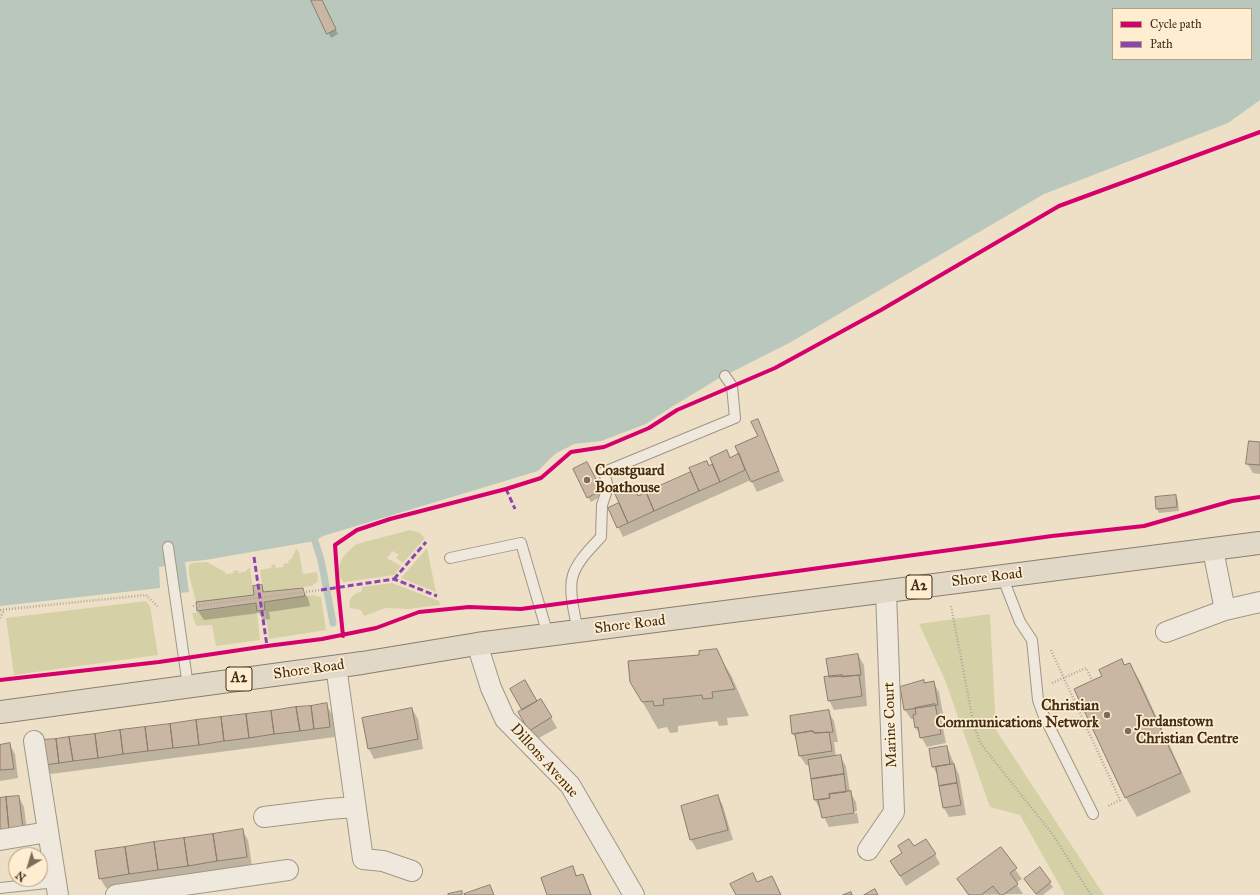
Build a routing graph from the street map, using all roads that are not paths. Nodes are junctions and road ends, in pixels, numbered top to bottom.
1 (724, 376) dead end
2 (1260, 542) edge
3 (168, 547) dead end
4 (1213, 550) junction
5 (450, 558) dead end
6 (1002, 576) junction
7 (886, 592) junction
8 (1260, 602) edge
9 (1225, 610) junction
10 (578, 631) junction
11 (1166, 632) dead end
12 (548, 635) junction
13 (477, 644) junction
14 (336, 666) junction
15 (188, 686) junction
16 (0, 712) edge
17 (34, 741) dead end
18 (355, 807) junction
19 (1093, 814) road end
20 (264, 817) dead end
21 (48, 832) junction
22 (0, 840) edge
23 (868, 850) dead end
24 (288, 870) dead end
25 (412, 871) dead end
26 (0, 888) edge
27 (57, 889) edge
28 (116, 895) edge
29 (634, 895) edge

1 - 10 lane
2 - 4 highway, Shore Road / A2
3 - 15 lane
4 - 6 highway, Shore Road / A2
4 - 9 street
5 - 12 lane
6 - 7 highway, Shore Road / A2
6 - 19 lane
7 - 10 highway, Shore Road / A2
7 - 23 street, Marine Court
8 - 9 street
9 - 11 street
10 - 12 highway, Shore Road / A2
12 - 13 highway, Shore Road / A2
13 - 14 highway, Shore Road / A2
13 - 29 street, Dillons Avenue
14 - 15 highway, Shore Road / A2
14 - 18 street
15 - 16 highway, Shore Road / A2
17 - 21 street
18 - 20 street
18 - 25 street
21 - 22 street
21 - 27 street
24 - 28 street
26 - 27 lane

